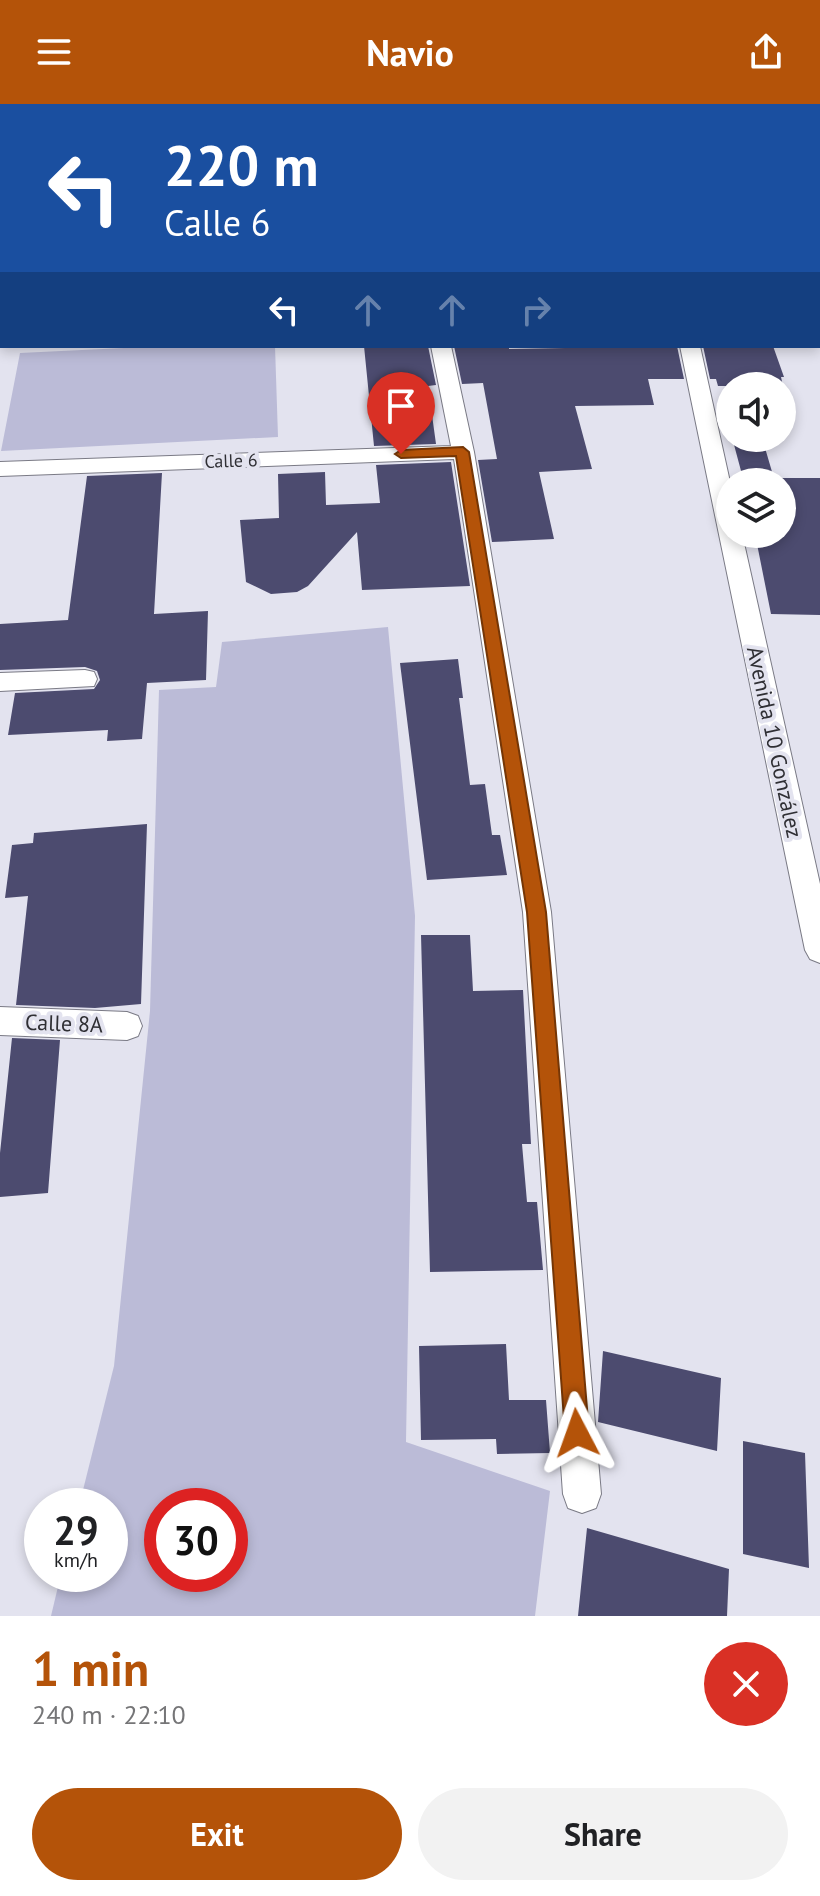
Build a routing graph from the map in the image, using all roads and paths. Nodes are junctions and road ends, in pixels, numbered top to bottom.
1 (441, 348) edge
2 (690, 348) edge
3 (463, 452) junction
4 (716, 468) edge
5 (0, 469) edge
6 (733, 548) edge
7 (85, 679) dead end
8 (0, 682) edge
9 (820, 950) edge
10 (0, 1021) edge
11 (127, 1026) dead end
12 (582, 1494) dead end

1 - 3 street
2 - 4 street, Avenida 10 González
3 - 5 street, Calle 6
3 - 12 street
6 - 9 street, Avenida 10 González
7 - 8 street
10 - 11 street, Calle 8A

